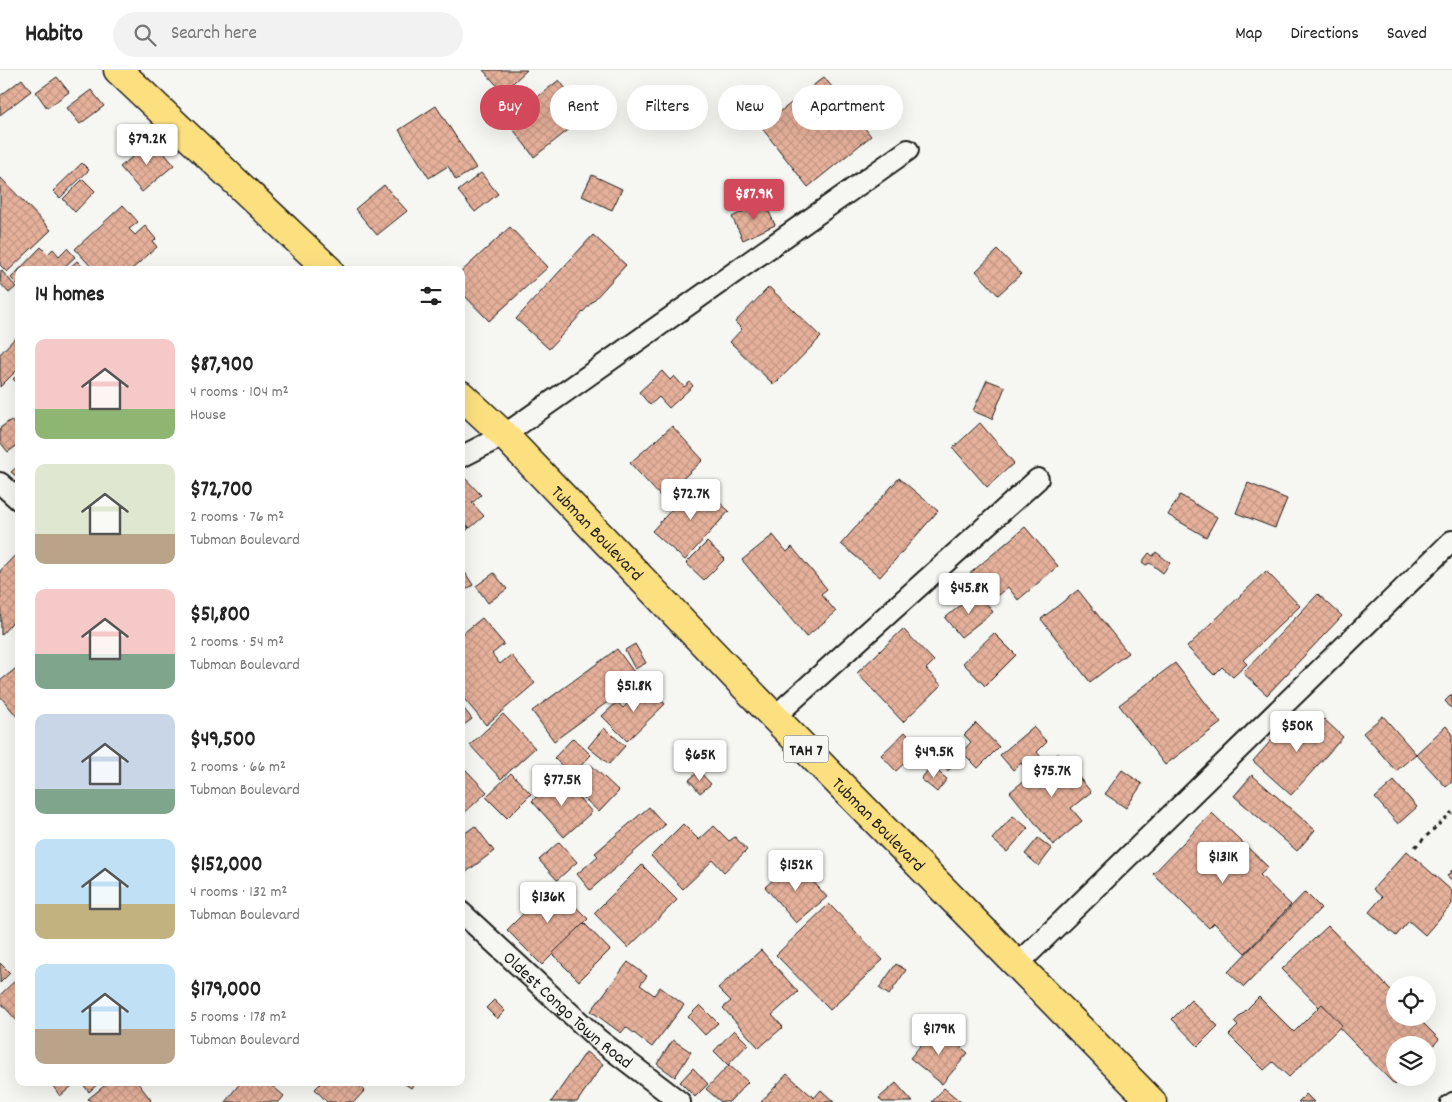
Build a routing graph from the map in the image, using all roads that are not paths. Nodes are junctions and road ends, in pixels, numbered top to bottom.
1 (118, 70) edge
2 (908, 150) dead end
3 (326, 266) edge
4 (465, 399) edge
5 (504, 435) junction
6 (465, 455) edge
7 (1038, 479) dead end
8 (0, 483) edge
9 (15, 496) edge
10 (1452, 541) edge
11 (774, 717) junction
12 (465, 916) edge
13 (1018, 964) junction
14 (1452, 1098) edge
15 (680, 1102) edge
16 (1152, 1102) edge
17 (1446, 1102) edge

1 - 3 highway
2 - 5 street
4 - 5 highway, Tubman Boulevard / TAH 7
5 - 6 street
5 - 11 highway, Tubman Boulevard / TAH 7
7 - 11 street
8 - 9 street
10 - 13 street
11 - 13 highway, Tubman Boulevard / TAH 7
12 - 15 street, Oldest Congo Town Road
13 - 16 highway, Tubman Boulevard / TAH 7
14 - 17 lane

